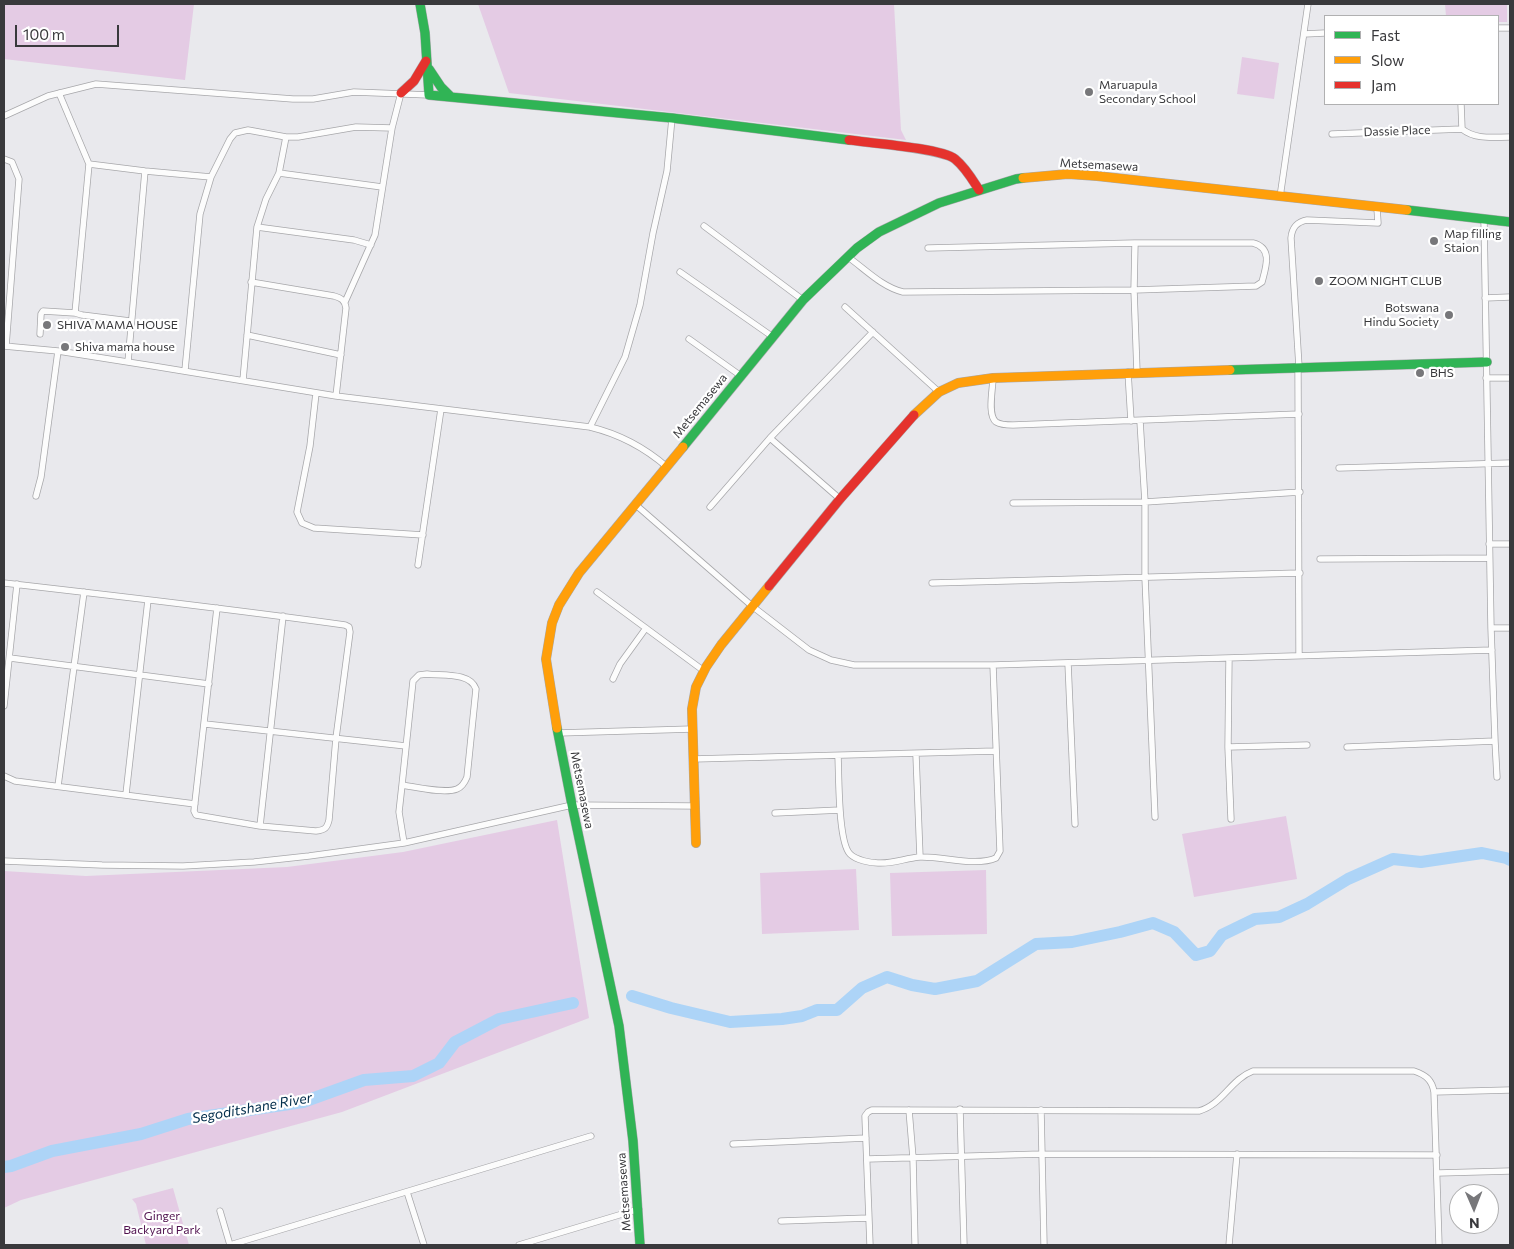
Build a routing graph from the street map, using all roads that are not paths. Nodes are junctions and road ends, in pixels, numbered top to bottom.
1 (420, 4) edge
2 (1308, 4) edge
3 (1324, 33) edge
4 (1304, 34) junction
5 (426, 63) junction
6 (59, 93) junction
7 (401, 93) junction
8 (430, 94) junction
9 (451, 97) junction
10 (1461, 105) edge
11 (4, 116) edge
12 (672, 118) junction
13 (392, 128) junction
14 (1462, 129) junction
15 (1332, 134) dead end
16 (286, 137) junction
17 (1510, 137) edge
18 (4, 159) edge
19 (89, 164) junction
20 (145, 171) junction
21 (279, 173) junction
22 (211, 176) junction
23 (382, 187) junction
24 (979, 190) junction
25 (1280, 197) junction
26 (1377, 208) junction
27 (1484, 219) junction
28 (1510, 222) edge
29 (257, 226) junction
30 (704, 226) dead end
31 (1134, 242) junction
32 (371, 245) junction
33 (928, 248) dead end
34 (848, 257) junction
35 (680, 272) dead end
36 (251, 282) junction
37 (1134, 290) junction
38 (1485, 298) junction
39 (1510, 298) edge
40 (803, 300) junction
41 (345, 302) junction
42 (7, 304) edge
43 (845, 307) dead end
44 (75, 313) junction
45 (130, 321) junction
46 (873, 332) junction
47 (40, 334) dead end
48 (247, 335) junction
49 (773, 337) junction
50 (689, 339) dead end
51 (5, 346) edge
52 (58, 351) junction
53 (341, 355) junction
54 (128, 362) junction
55 (1486, 362) junction
56 (1299, 368) junction
57 (185, 370) junction
58 (1133, 372) junction
59 (741, 376) junction
60 (994, 378) junction
61 (1486, 378) junction
62 (1510, 378) edge
63 (243, 380) junction
64 (316, 392) junction
65 (939, 392) junction
66 (336, 396) junction
67 (441, 410) junction
68 (1299, 414) junction
69 (1131, 421) junction
70 (1140, 421) junction
71 (590, 427) junction
72 (770, 438) junction
73 (1488, 463) junction
74 (1510, 463) edge
75 (667, 466) junction
76 (1339, 468) dead end
77 (1300, 492) junction
78 (36, 496) dead end
79 (840, 499) junction
80 (1145, 502) junction
81 (1013, 503) dead end
82 (636, 505) junction
83 (710, 507) dead end
84 (423, 536) junction
85 (1489, 544) junction
86 (1510, 544) edge
87 (1489, 558) junction
88 (1320, 559) dead end
89 (418, 565) dead end
90 (1300, 573) junction
91 (1145, 577) junction
92 (4, 583) edge
93 (932, 583) dead end
94 (17, 584) junction
95 (84, 592) junction
96 (597, 592) dead end
97 (148, 600) junction
98 (752, 606) junction
99 (217, 608) junction
100 (283, 616) junction
101 (646, 628) junction
102 (1491, 628) junction
103 (1510, 628) edge
104 (1492, 650) junction
105 (1300, 656) junction
106 (10, 658) junction
107 (1229, 658) junction
108 (1149, 660) junction
109 (1068, 663) junction
110 (993, 665) junction
111 (74, 666) junction
112 (704, 672) junction
113 (139, 675) junction
114 (613, 679) dead end
115 (209, 684) junction
116 (4, 702) edge
117 (4, 706) edge
118 (204, 724) junction
119 (692, 729) junction
120 (270, 731) junction
121 (558, 733) junction
122 (336, 738) junction
123 (1494, 741) junction
124 (1307, 745) dead end
125 (406, 746) junction
126 (1228, 747) junction
127 (1347, 747) dead end
128 (996, 751) junction
129 (916, 754) junction
130 (838, 756) junction
131 (693, 760) junction
132 (4, 776) edge
133 (1497, 777) dead end
134 (402, 785) junction
135 (58, 786) junction
136 (126, 794) junction
137 (195, 804) junction
138 (572, 805) junction
139 (694, 806) junction
140 (840, 810) junction
141 (775, 813) dead end
142 (1155, 817) dead end
143 (1231, 819) dead end
144 (1075, 824) dead end
145 (260, 826) junction
146 (404, 843) junction
147 (696, 843) dead end
148 (920, 857) junction
149 (4, 861) edge
150 (1510, 1090) edge
151 (1434, 1092) junction
152 (960, 1109) junction
153 (909, 1110) junction
154 (1041, 1110) junction
155 (591, 1136) dead end
156 (866, 1138) junction
157 (733, 1144) dead end
158 (1042, 1154) junction
159 (1237, 1154) junction
160 (1437, 1154) junction
161 (961, 1156) junction
162 (913, 1158) junction
163 (867, 1159) junction
164 (1510, 1171) edge
165 (1438, 1172) junction
166 (407, 1192) junction
167 (639, 1209) junction
168 (220, 1211) dead end
169 (869, 1218) junction
170 (781, 1220) dead end
171 (230, 1245) edge
172 (424, 1245) edge
173 (519, 1245) edge
174 (640, 1245) edge
175 (870, 1245) edge
176 (915, 1245) edge
177 (964, 1245) edge
178 (1044, 1245) edge
179 (1229, 1245) edge
180 (1439, 1245) edge

1 - 5 street
2 - 4 street
3 - 4 street
4 - 25 street
5 - 7 street
5 - 8 street
5 - 9 street
6 - 7 street
6 - 11 street
6 - 19 street
7 - 8 street
7 - 13 street
8 - 9 street
9 - 12 street
10 - 14 street
12 - 24 street
12 - 71 street
13 - 16 street
13 - 23 street
14 - 15 street, Dassie Place
14 - 17 street
16 - 21 street
16 - 22 street
18 - 42 street
19 - 20 street
19 - 44 street
20 - 22 street
20 - 45 street
21 - 23 street
21 - 29 street
22 - 57 street
23 - 32 street
24 - 25 street, Metsemasewa
24 - 34 street, Metsemasewa
25 - 26 street, Metsemasewa
26 - 27 street, Metsemasewa
26 - 56 street
27 - 28 street, Metsemasewa
27 - 38 street
29 - 32 street
29 - 36 street
30 - 40 street
31 - 33 street
31 - 37 street
31 - 37 street
32 - 41 street
34 - 37 street
34 - 40 street, Metsemasewa
35 - 49 street
36 - 41 street
36 - 48 street
37 - 58 street
38 - 39 street
38 - 55 street
40 - 49 street, Metsemasewa
41 - 53 street
42 - 51 street
43 - 46 street
44 - 45 street
44 - 47 street
45 - 54 street
46 - 65 street
46 - 72 street
48 - 53 street
48 - 63 street
49 - 59 street, Metsemasewa
50 - 59 street
51 - 52 street
52 - 54 street
52 - 78 street
53 - 66 street
54 - 57 street
55 - 56 street
55 - 61 street
56 - 58 street
56 - 68 street
57 - 63 street
58 - 60 street
58 - 69 street
59 - 75 street, Metsemasewa
60 - 65 street
60 - 69 street
61 - 62 street
61 - 73 street
63 - 64 street
64 - 66 street
64 - 84 street
65 - 79 street
66 - 67 street
67 - 71 street
67 - 84 street
68 - 70 street
68 - 77 street
69 - 70 street
70 - 80 street
71 - 75 street
72 - 79 street
72 - 83 street
73 - 74 street
73 - 76 street
73 - 85 street
75 - 82 street, Metsemasewa
77 - 80 street
77 - 90 street
79 - 98 street
80 - 81 street
80 - 91 street
82 - 98 street
82 - 121 street, Metsemasewa
84 - 89 street
85 - 86 street
85 - 87 street
87 - 88 street
87 - 102 street
90 - 91 street
90 - 105 street
91 - 93 street
91 - 108 street
92 - 94 street
94 - 95 street
94 - 106 street
95 - 97 street
95 - 111 street
96 - 101 street
97 - 99 street
97 - 113 street
98 - 110 street
98 - 112 street
99 - 100 street
99 - 115 street
100 - 120 street
100 - 122 street
101 - 112 street
101 - 114 street
102 - 103 street
102 - 104 street
104 - 105 street
104 - 123 street
105 - 107 street
106 - 111 street
106 - 116 street
107 - 108 street
107 - 126 street
108 - 109 street
108 - 142 street
109 - 110 street
109 - 144 street
110 - 128 street
111 - 113 street
111 - 135 street
112 - 119 street
113 - 115 street
113 - 136 street
115 - 118 street
116 - 117 street
118 - 120 street
118 - 137 street
119 - 121 street
119 - 131 street
120 - 122 street
120 - 145 street
121 - 138 street, Metsemasewa
122 - 125 street
122 - 145 street
123 - 127 street
123 - 133 street
124 - 126 street
125 - 134 street
125 - 134 street
126 - 143 street
128 - 129 street
128 - 148 street
129 - 130 street
129 - 148 street
130 - 131 street
130 - 140 street
131 - 139 street
132 - 135 street
134 - 146 street
135 - 136 street
136 - 137 street
137 - 145 street
138 - 139 street
138 - 146 street
138 - 167 street, Metsemasewa
139 - 147 street
140 - 141 street
140 - 148 street
146 - 149 street
150 - 151 street
151 - 154 street
151 - 160 street
152 - 153 street
152 - 154 street
152 - 161 street
153 - 156 street
153 - 162 street
154 - 158 street
155 - 166 street
156 - 157 street
156 - 163 street
158 - 159 street
158 - 161 street
158 - 178 street
159 - 160 street
159 - 179 street
160 - 165 street
161 - 162 street
161 - 177 street
162 - 163 street
162 - 176 street
163 - 169 street
164 - 165 street
165 - 180 street
166 - 171 street
166 - 172 street
167 - 173 street
167 - 174 street, Metsemasewa
168 - 171 street
169 - 170 street
169 - 175 street

